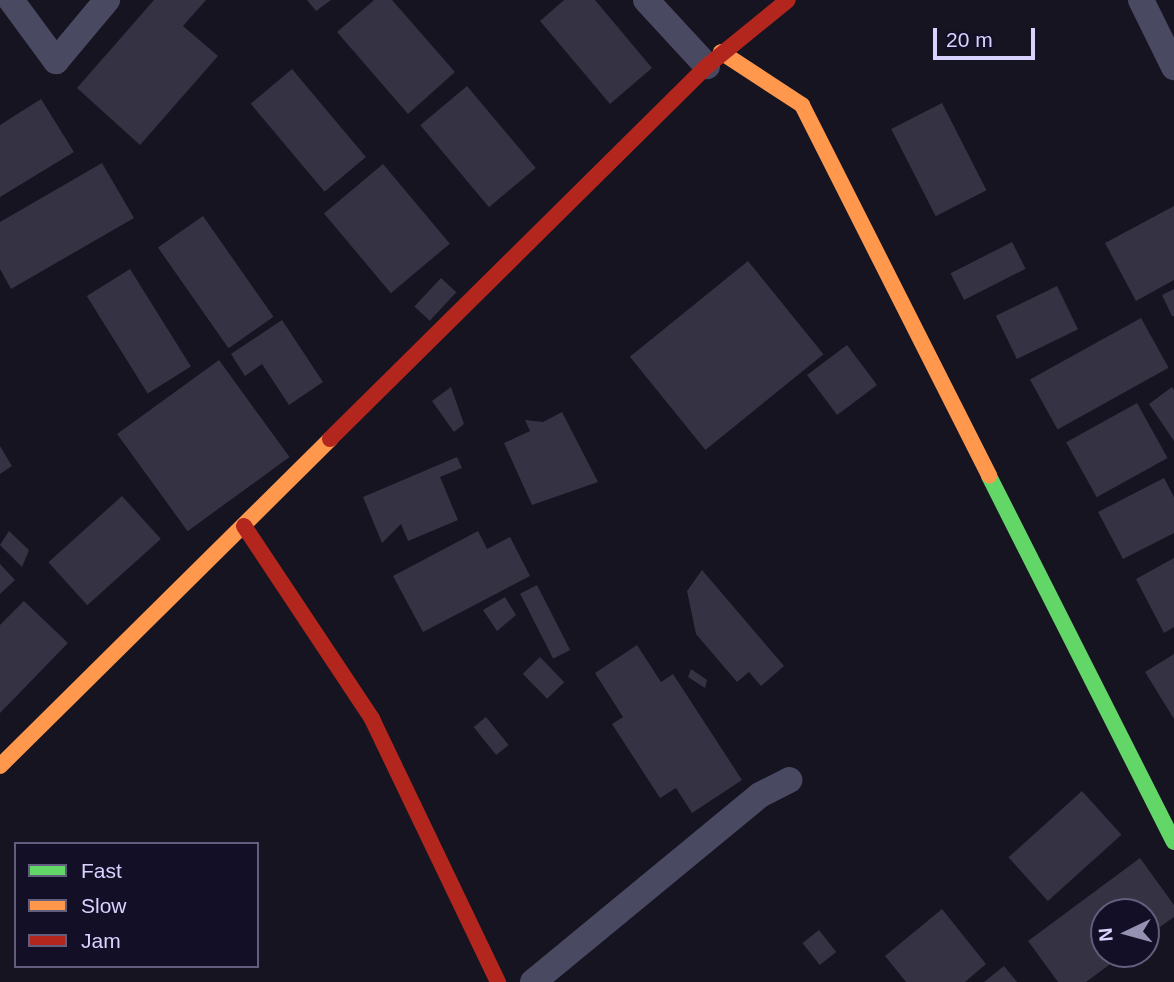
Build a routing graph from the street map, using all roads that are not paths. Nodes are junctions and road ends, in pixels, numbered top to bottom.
1 (11, 0) edge
2 (107, 0) edge
3 (646, 0) edge
4 (788, 0) edge
5 (1140, 0) edge
6 (714, 59) junction
7 (1174, 67) edge
8 (244, 527) junction
9 (0, 766) edge
10 (789, 780) dead end
11 (1174, 842) edge
12 (498, 982) edge
13 (533, 982) edge

1 - 2 street
3 - 6 street
4 - 6 street
5 - 7 street
6 - 8 street
6 - 11 street
8 - 9 street
8 - 12 street
10 - 13 street

